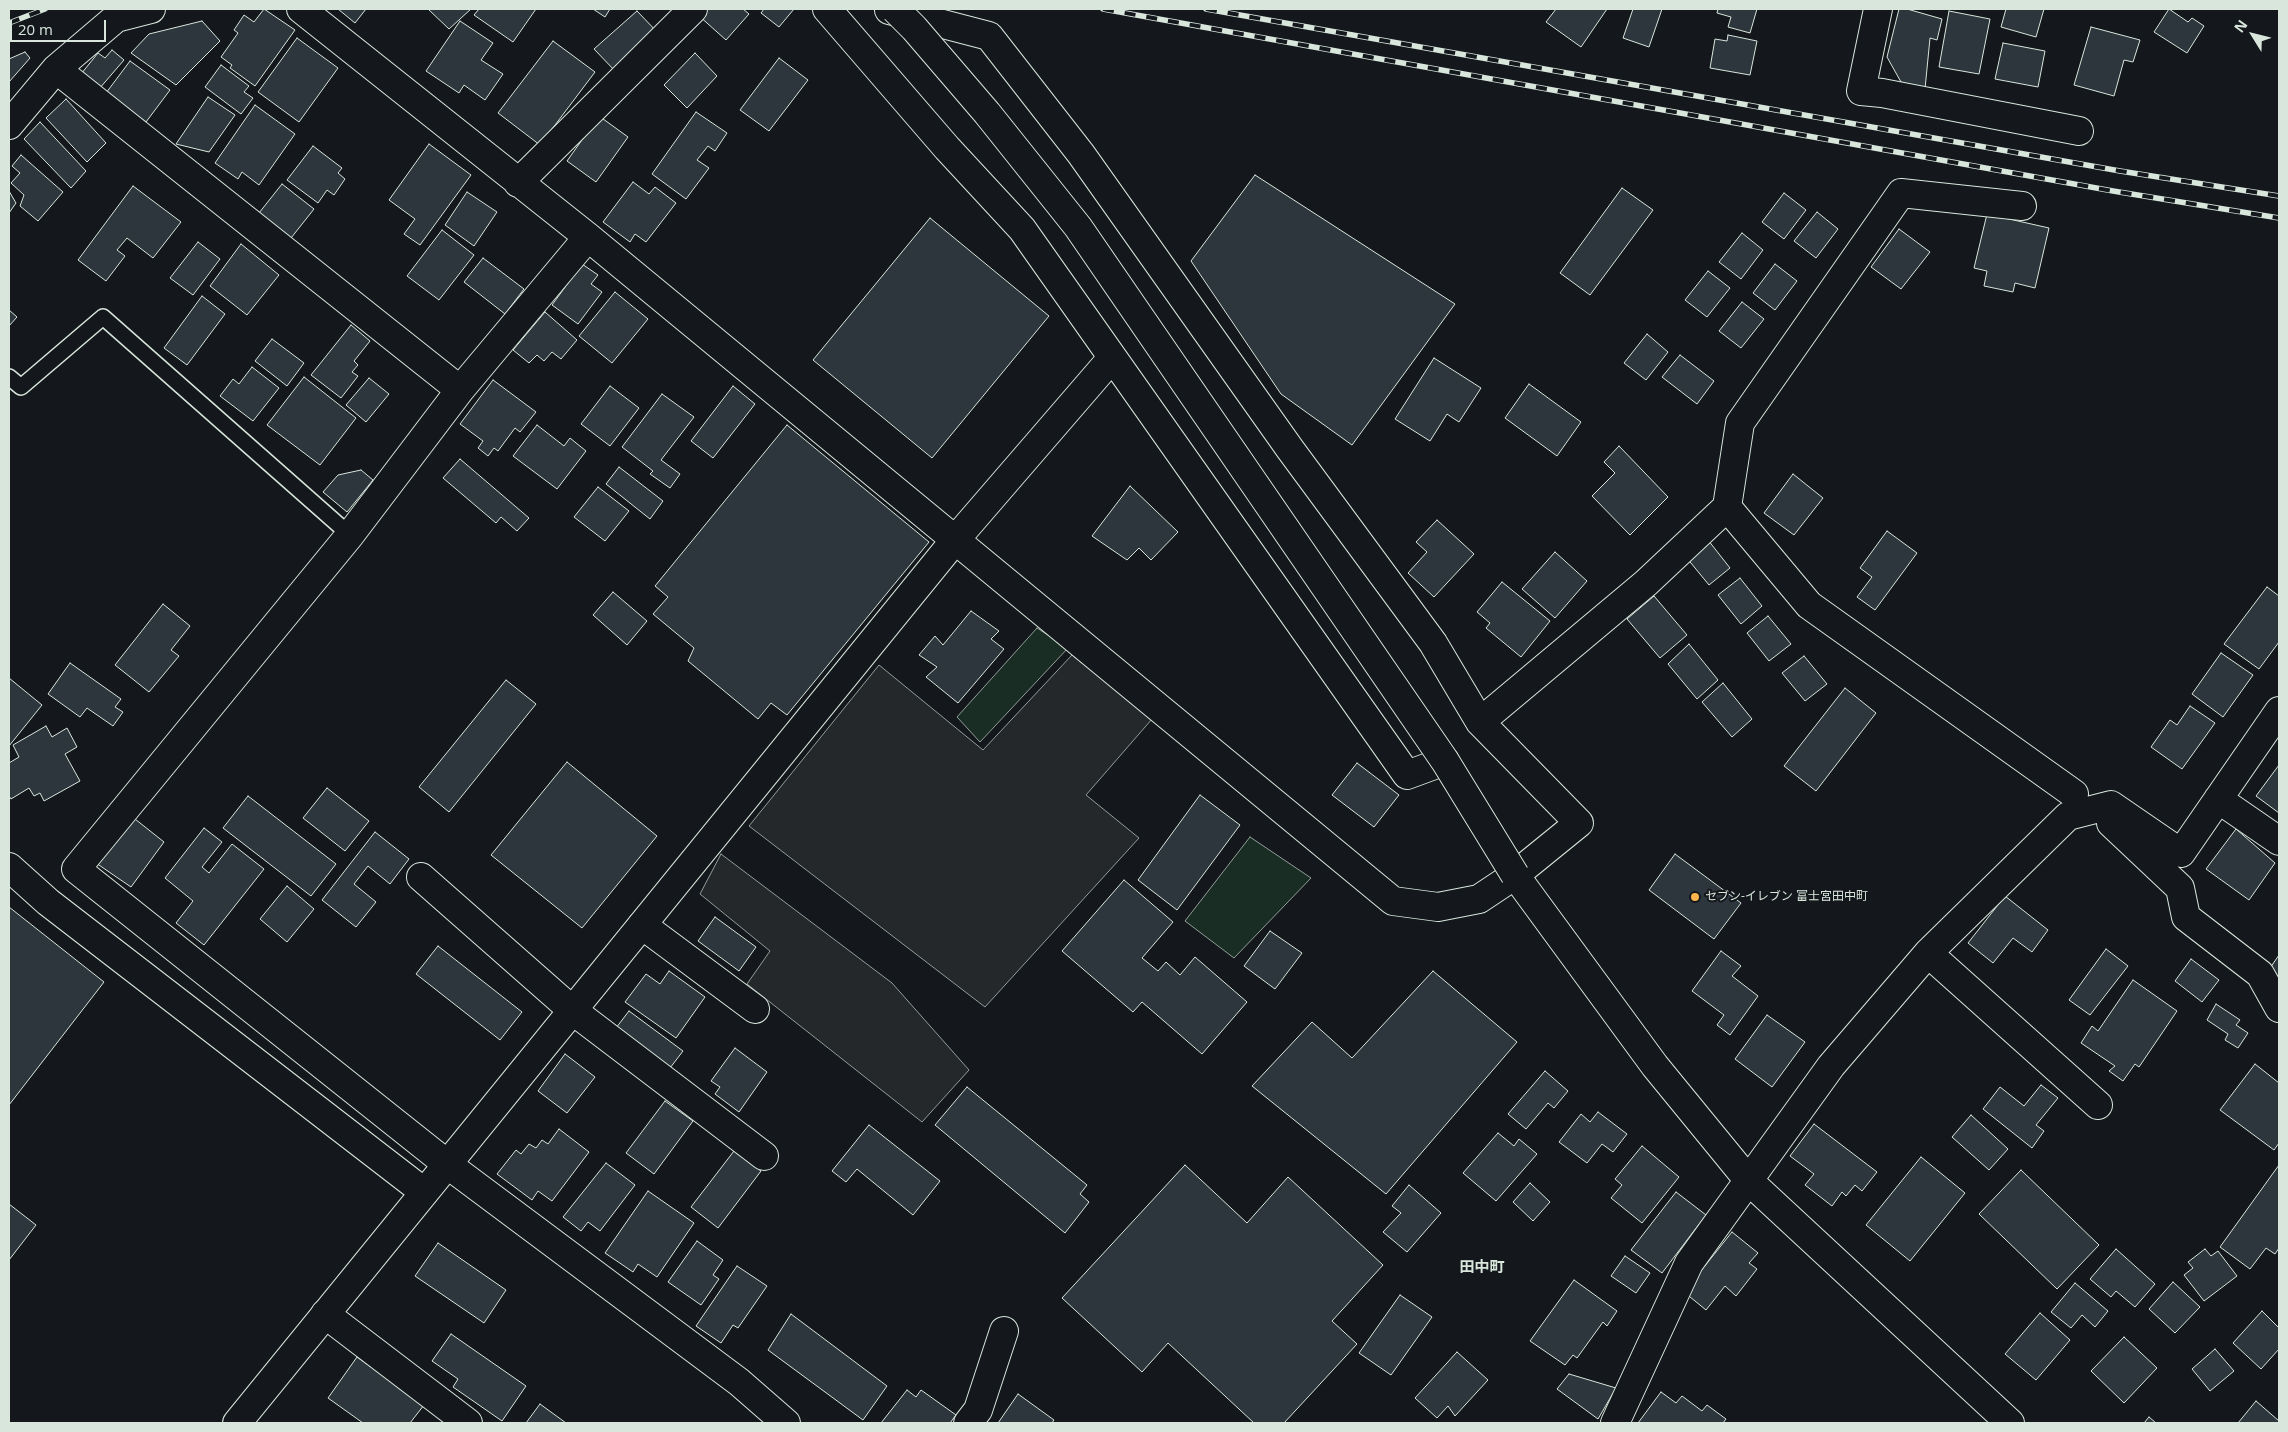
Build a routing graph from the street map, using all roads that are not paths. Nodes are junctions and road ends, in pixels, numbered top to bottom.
1 (151, 9) edge
2 (301, 9) edge
3 (693, 9) edge
4 (827, 9) edge
5 (882, 9) edge
6 (895, 9) edge
7 (1878, 9) edge
8 (56, 69) junction
9 (9, 125) edge
10 (2079, 131) dead end
11 (518, 183) junction
12 (2022, 206) dead end
13 (588, 237) junction
14 (1112, 358) junction
15 (9, 377) edge
16 (460, 390) junction
17 (1727, 507) junction
18 (350, 535) junction
19 (955, 540) junction
20 (2279, 711) edge
21 (1480, 722) junction
22 (1445, 761) junction
23 (2074, 794) dead end
24 (2218, 799) junction
25 (2110, 823) dead end
26 (2279, 841) edge
27 (9, 867) edge
28 (1515, 875) junction
29 (421, 877) dead end
30 (642, 925) junction
31 (1928, 952) junction
32 (2279, 1008) edge
33 (755, 1009) dead end
34 (572, 1010) junction
35 (2098, 1105) dead end
36 (764, 1156) dead end
37 (447, 1164) junction
38 (1749, 1181) junction
39 (424, 1192) junction
40 (325, 1314) junction
41 (1004, 1331) dead end
42 (237, 1423) edge
43 (468, 1423) edge
44 (786, 1423) edge
45 (968, 1423) edge
46 (1615, 1423) edge
47 (2010, 1423) edge

1 - 8 street
2 - 11 street
3 - 11 street
4 - 14 street
5 - 21 street
6 - 22 street, bridge
7 - 10 street
8 - 9 street
8 - 16 street
11 - 13 street
12 - 17 street
13 - 16 street
13 - 19 street
14 - 19 street
14 - 22 street
15 - 18 lane
16 - 18 street
17 - 21 street
17 - 23 street
18 - 37 street
19 - 28 street
19 - 30 street
20 - 24 street
21 - 28 street
22 - 28 street, bridge
24 - 26 street
24 - 31 street
25 - 32 street
27 - 39 street
28 - 38 street
29 - 34 street
30 - 33 street
30 - 34 street
31 - 35 street
31 - 38 street
34 - 36 street
34 - 37 street
37 - 39 street
37 - 44 street
38 - 46 street
38 - 47 street
39 - 40 street
40 - 42 street
40 - 43 street
41 - 45 street

